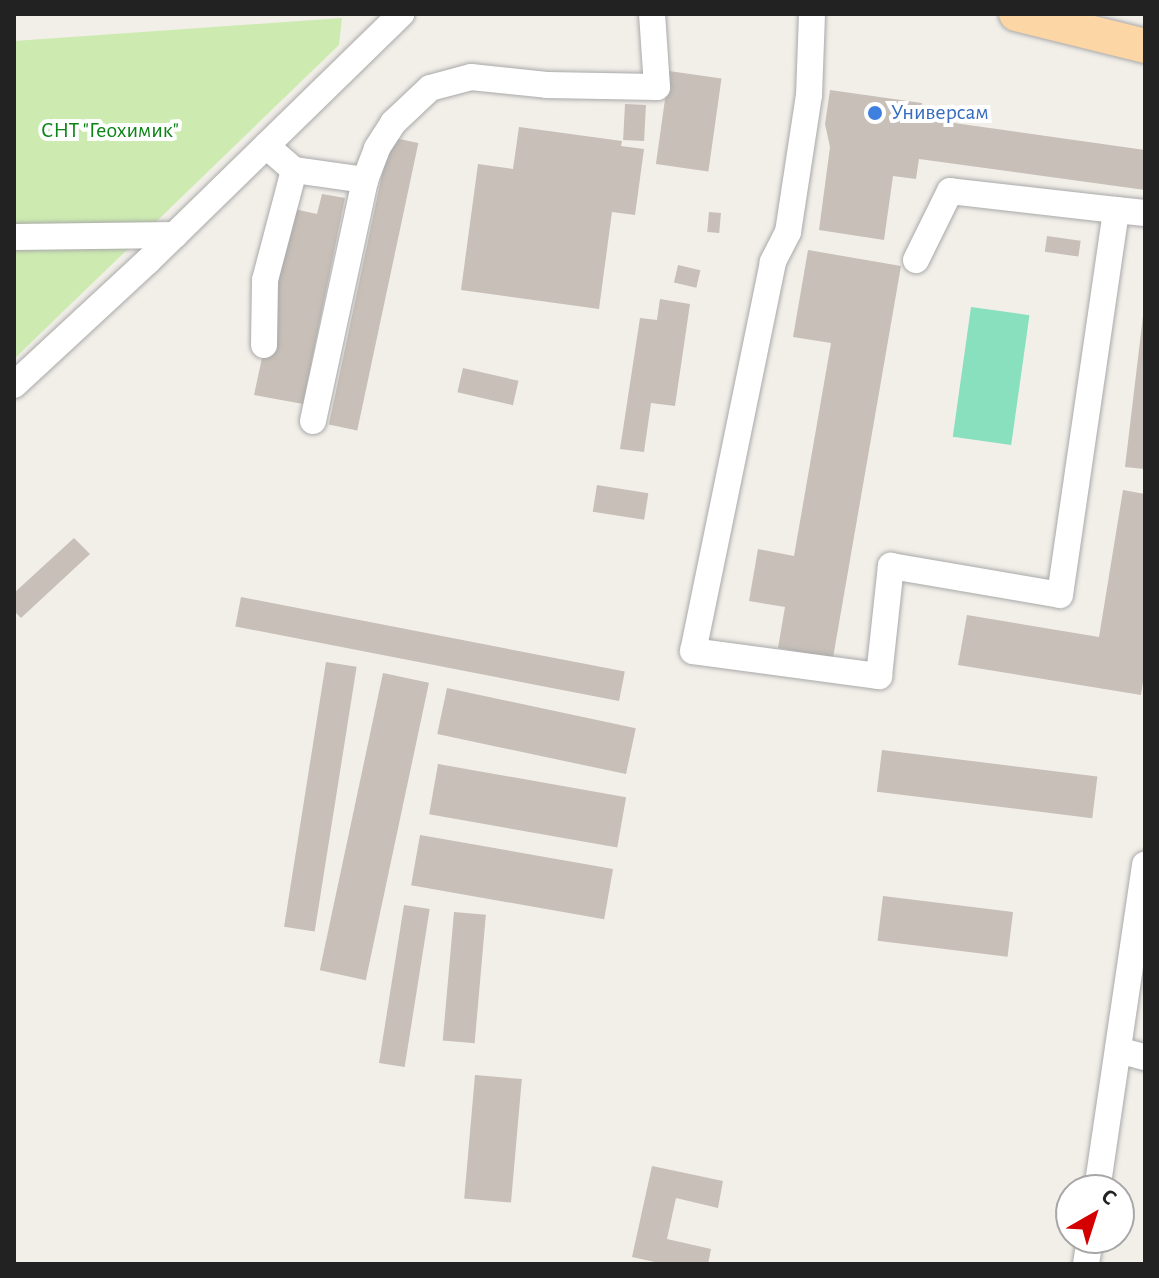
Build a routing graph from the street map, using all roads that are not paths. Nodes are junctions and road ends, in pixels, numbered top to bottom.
1 (401, 14) edge
2 (652, 14) edge
3 (812, 14) edge
4 (1016, 14) edge
5 (1083, 21) edge
6 (1145, 46) edge
7 (266, 146) junction
8 (294, 170) junction
9 (365, 180) junction
10 (1116, 210) junction
11 (1145, 213) edge
12 (175, 235) junction
13 (14, 237) edge
14 (916, 260) dead end
15 (264, 345) dead end
16 (14, 385) edge
17 (313, 421) dead end
18 (1145, 865) edge
19 (1118, 1050) junction
20 (1145, 1057) edge
21 (1099, 1174) edge

1 - 7 street
2 - 9 street
3 - 10 street
4 - 5 main road
5 - 6 main road
7 - 8 street
7 - 12 street
8 - 9 street
8 - 15 street
9 - 17 street
10 - 11 street
10 - 14 street
12 - 13 street
12 - 16 street
18 - 19 street
19 - 20 street
19 - 21 street

